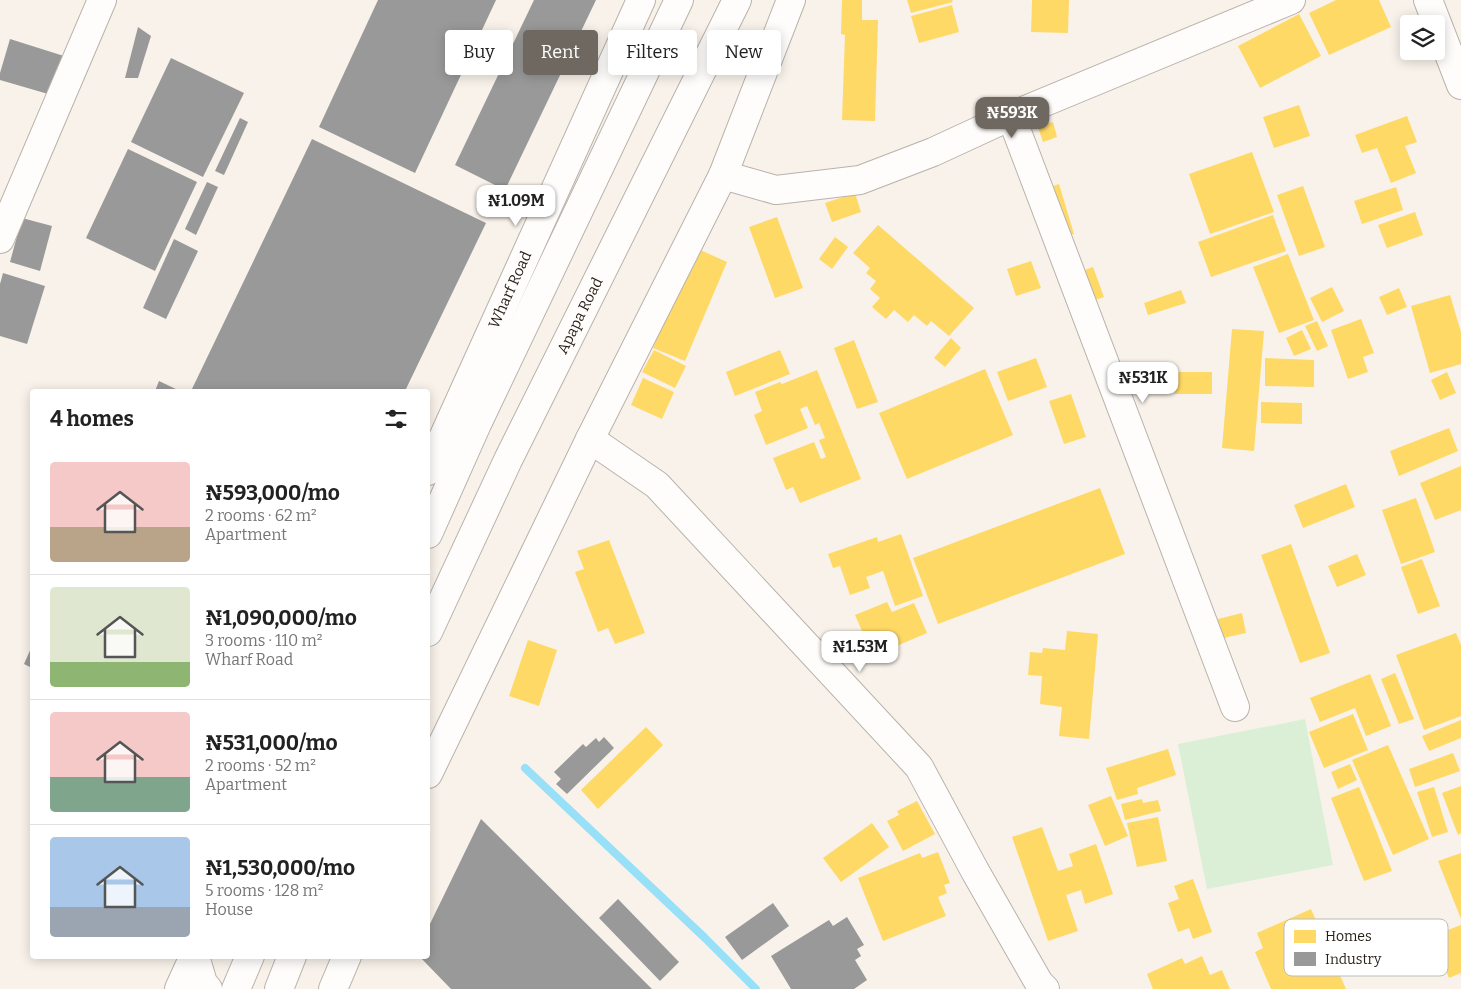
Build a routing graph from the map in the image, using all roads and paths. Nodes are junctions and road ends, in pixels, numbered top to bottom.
1 (102, 0) edge
2 (641, 0) edge
3 (679, 0) edge
4 (737, 0) edge
5 (791, 0) edge
6 (1291, 0) edge
7 (1428, 0) edge
8 (1461, 85) edge
9 (1011, 116) junction
10 (723, 175) junction
11 (0, 239) edge
12 (590, 439) junction
13 (430, 466) edge
14 (430, 530) edge
15 (430, 628) edge
16 (1235, 707) dead end
17 (430, 770) edge
18 (193, 959) edge
19 (195, 959) edge
20 (249, 959) edge
21 (291, 959) edge
22 (346, 959) edge
23 (179, 989) edge
24 (208, 989) edge
25 (236, 989) edge
26 (279, 989) edge
27 (333, 989) edge
28 (1045, 989) edge

1 - 11 main road
2 - 13 main road, Wharf Road
3 - 14 main road
4 - 15 main road, Apapa Road
5 - 10 main road
6 - 9 main road
7 - 8 main road
9 - 10 main road
9 - 16 main road
10 - 12 main road
12 - 17 main road
12 - 28 main road
18 - 23 main road
19 - 24 main road
20 - 25 main road
21 - 26 main road
22 - 27 main road

